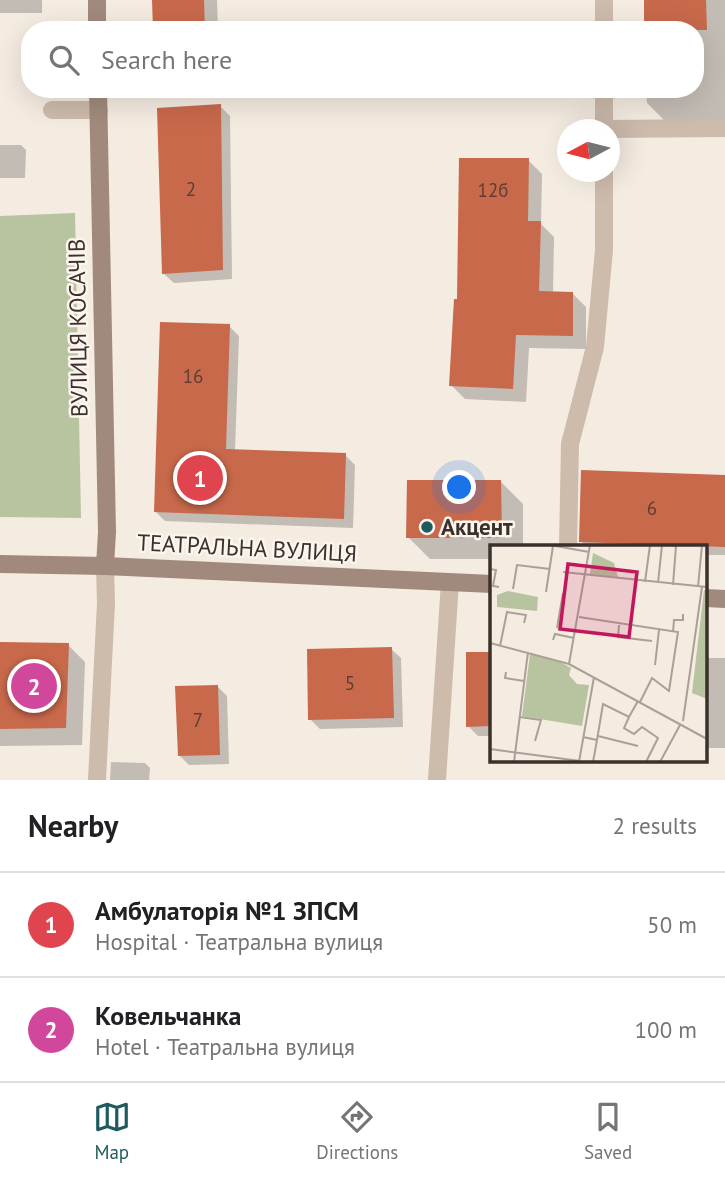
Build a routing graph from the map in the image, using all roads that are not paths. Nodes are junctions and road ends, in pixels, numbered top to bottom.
1 (97, 0) edge
2 (604, 0) edge
3 (97, 21) edge
4 (604, 21) edge
5 (98, 98) edge
6 (604, 98) edge
7 (52, 110) dead end
8 (99, 110) junction
9 (604, 119) edge
10 (725, 128) edge
11 (620, 129) edge
12 (604, 182) edge
13 (568, 545) edge
14 (0, 564) edge
15 (104, 566) junction
16 (450, 582) junction
17 (490, 584) edge
18 (97, 780) edge
19 (437, 780) edge

1 - 3 street
2 - 4 street
5 - 8 street, ВУЛИЦЯ КОСАЧІВ
6 - 9 street
7 - 8 street
8 - 15 street, ВУЛИЦЯ КОСАЧІВ
10 - 11 street
12 - 13 street
14 - 15 street, ТЕАТРАЛЬНА ВУЛИЦЯ
15 - 16 street, ТЕАТРАЛЬНА ВУЛИЦЯ
15 - 18 street
16 - 17 street, ТЕАТРАЛЬНА ВУЛИЦЯ
16 - 19 street

